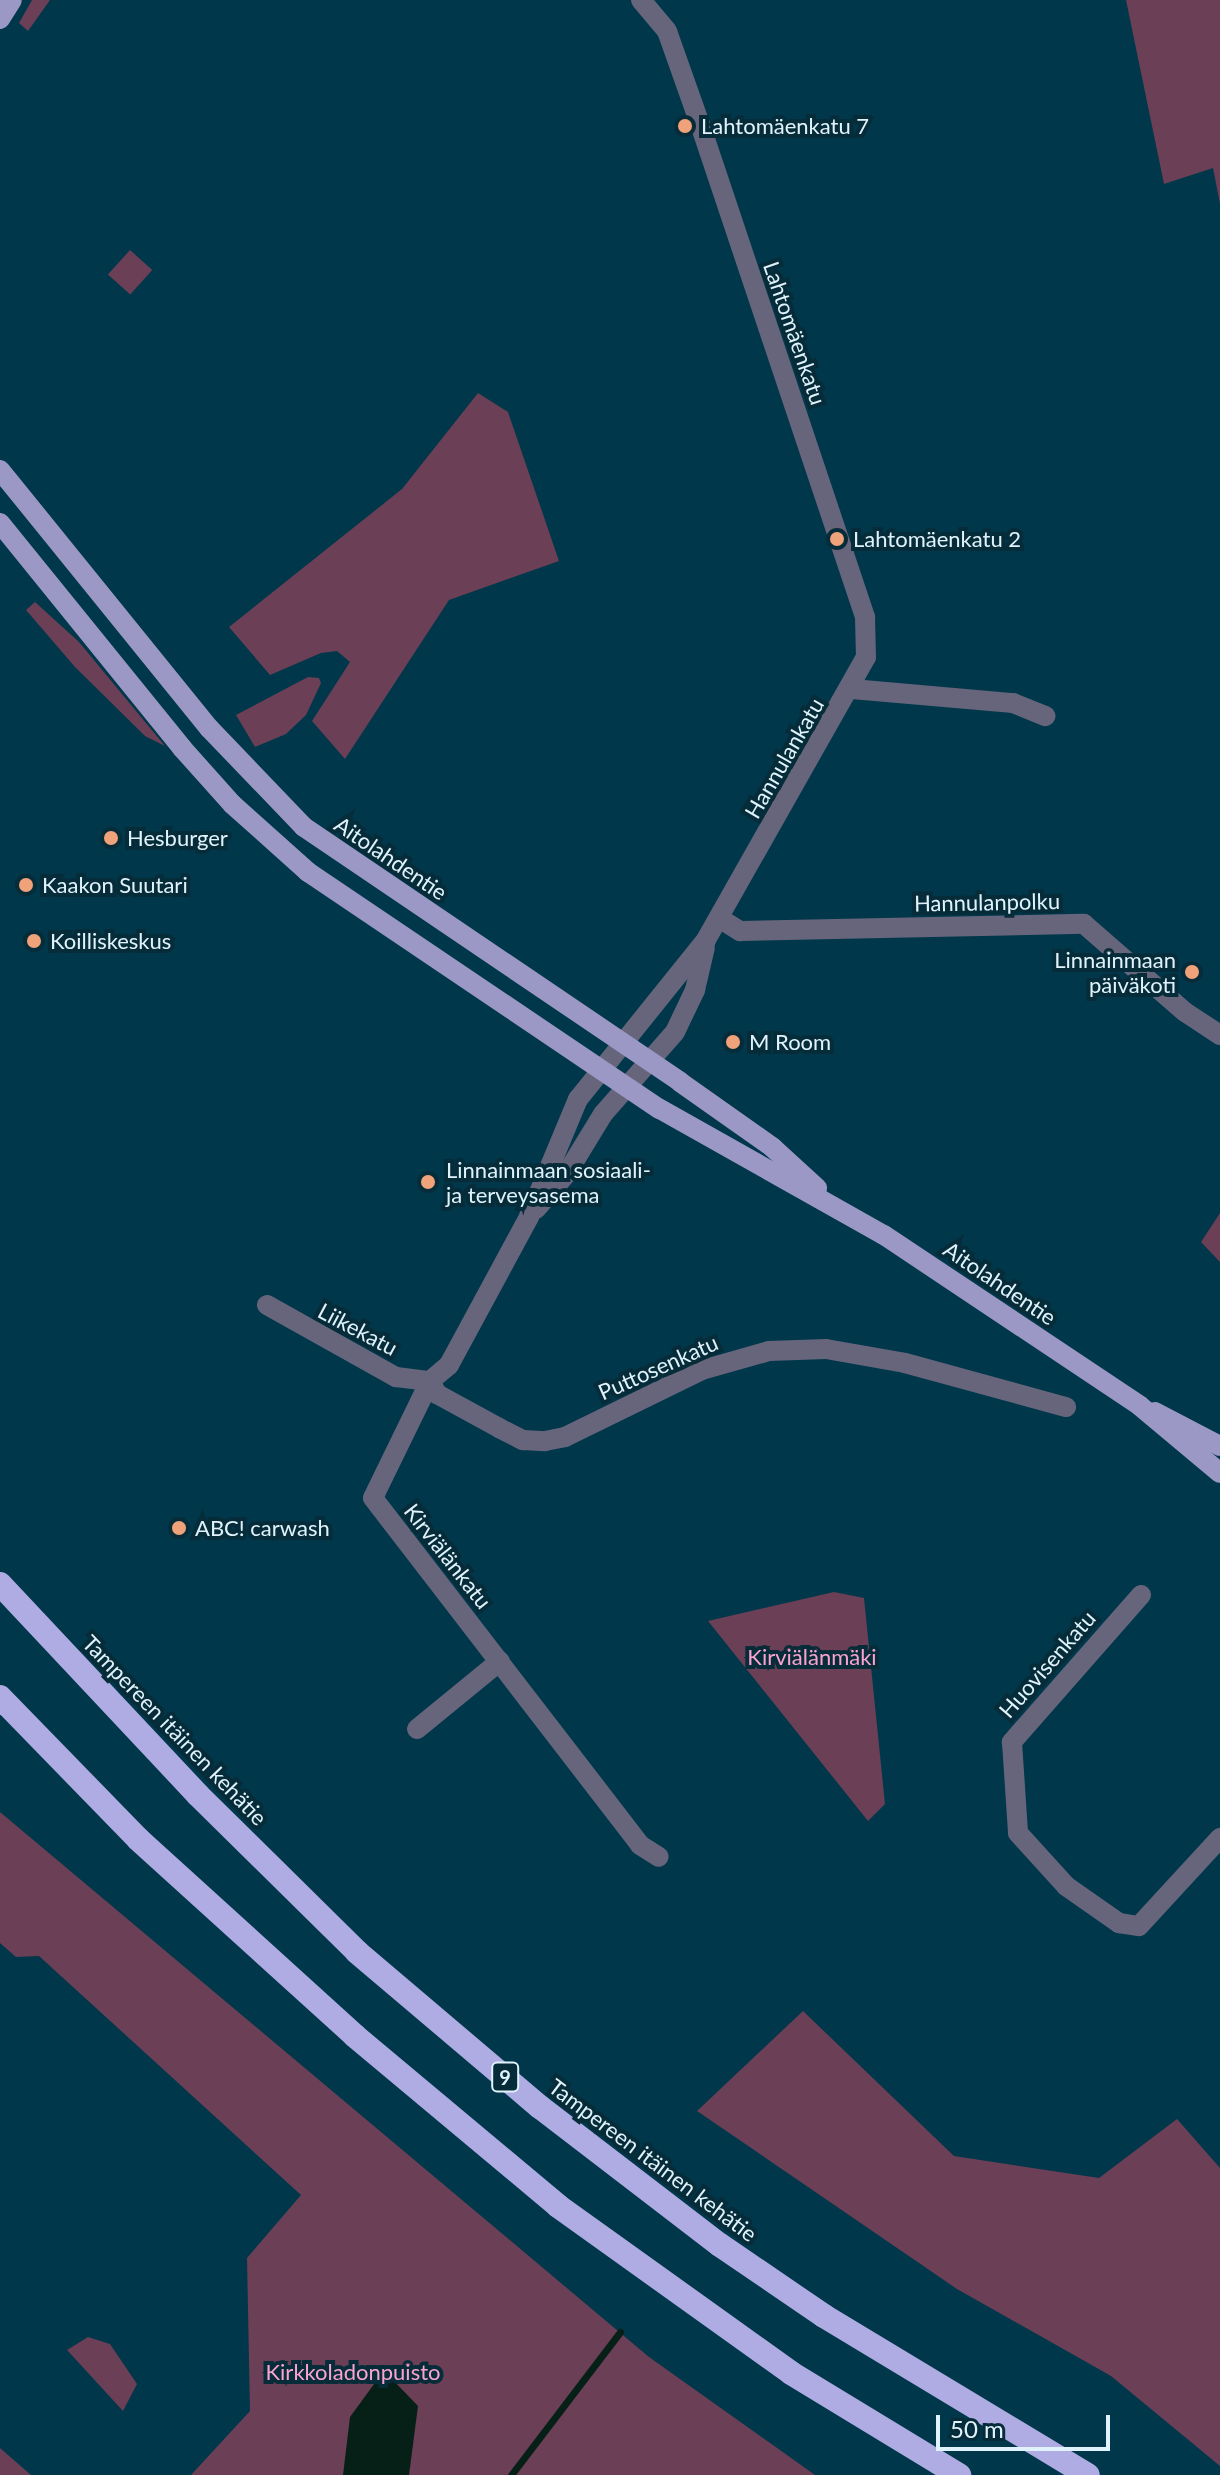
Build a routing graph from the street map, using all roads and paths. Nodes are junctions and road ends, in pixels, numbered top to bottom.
1 (12, 0) edge
2 (641, 0) edge
3 (0, 19) edge
4 (0, 459) edge
5 (0, 470) edge
6 (17, 490) junction
7 (0, 523) edge
8 (852, 689) junction
9 (1046, 716) dead end
10 (719, 918) junction
11 (706, 940) junction
12 (1220, 1035) edge
13 (620, 1041) junction
14 (650, 1061) junction
15 (600, 1069) junction
16 (626, 1087) junction
17 (832, 1202) junction
18 (529, 1217) junction
19 (267, 1305) dead end
20 (430, 1381) junction
21 (1140, 1406) junction
22 (1066, 1407) dead end
23 (1220, 1446) edge
24 (1220, 1473) edge
25 (0, 1584) edge
26 (1141, 1595) dead end
27 (500, 1661) junction
28 (0, 1697) edge
29 (417, 1729) dead end
30 (1220, 1838) edge
31 (659, 1857) dead end
32 (959, 2475) edge
33 (1088, 2475) edge

1 - 3 main road
2 - 8 street, Lahtomäenkatu
4 - 6 main road
5 - 6 main road, Aitolahdentie
6 - 13 main road, Aitolahdentie
7 - 15 main road, Aitolahdentie
8 - 9 street, Hannulankatu
8 - 10 street, Hannulankatu
10 - 11 street, Hannulankatu
10 - 12 street, Hannulanpolku
11 - 13 street, Hannulankatu
11 - 14 street, Hannulankatu
13 - 14 main road, Aitolahdentie
13 - 15 street, Hannulankatu
14 - 16 street, Hannulankatu
14 - 17 main road, Aitolahdentie
15 - 16 main road, Aitolahdentie
15 - 18 street, Kirviälänkatu
16 - 17 main road, Aitolahdentie
16 - 18 street, Kirviälänkatu
17 - 21 main road, Aitolahdentie
18 - 20 street, Kirviälänkatu
19 - 20 street, Liikekatu
20 - 22 street, Puttosenkatu
20 - 27 street, Kirviälänkatu
21 - 23 main road, Aitolahdentie
21 - 24 main road, Aitolahdentie
25 - 33 highway, Tampereen itäinen kehätie / 9
26 - 30 street, Huovisenkatu
27 - 29 street
27 - 31 street, Kirviälänkatu
28 - 32 highway

